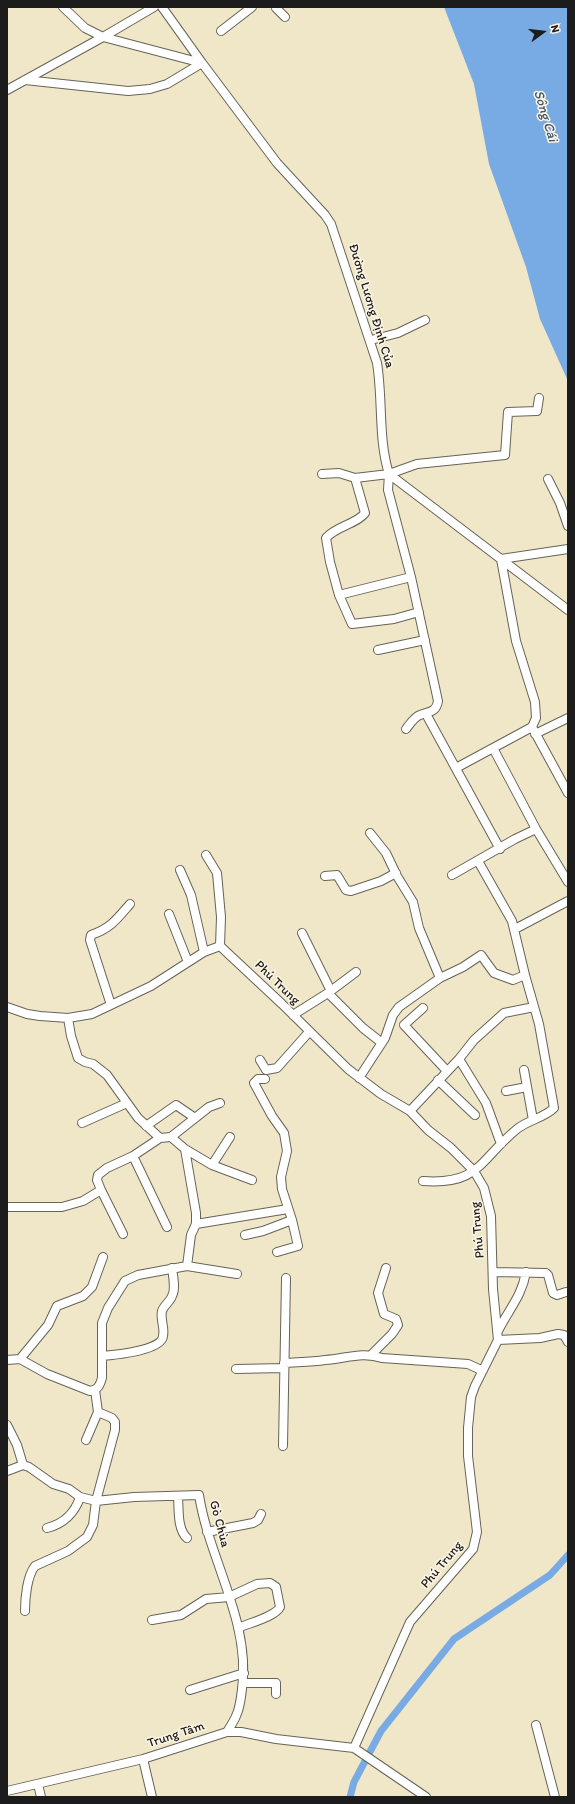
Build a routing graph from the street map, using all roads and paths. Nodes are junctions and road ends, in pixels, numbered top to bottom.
1 (63, 7) edge
2 (152, 7) edge
3 (162, 7) edge
4 (252, 7) edge
5 (276, 7) edge
6 (285, 17) dead end
7 (221, 30) dead end
8 (103, 37) junction
9 (202, 63) junction
10 (25, 80) junction
11 (7, 90) edge
12 (425, 320) dead end
13 (371, 340) junction
14 (540, 398) dead end
15 (322, 474) dead end
16 (389, 474) junction
17 (355, 478) junction
18 (548, 479) dead end
19 (568, 526) edge
20 (568, 549) edge
21 (501, 559) junction
22 (411, 577) junction
23 (340, 595) junction
24 (568, 610) edge
25 (419, 612) junction
26 (425, 640) junction
27 (378, 650) dead end
28 (426, 714) junction
29 (568, 718) edge
30 (406, 729) dead end
31 (534, 730) junction
32 (493, 748) junction
33 (456, 768) junction
34 (568, 793) edge
35 (536, 829) junction
36 (370, 833) dead end
37 (500, 849) junction
38 (206, 855) dead end
39 (478, 861) junction
40 (180, 870) dead end
41 (396, 873) junction
42 (452, 875) dead end
43 (325, 876) dead end
44 (568, 882) edge
45 (568, 901) edge
46 (130, 904) dead end
47 (169, 914) dead end
48 (515, 929) junction
49 (302, 933) dead end
50 (220, 946) junction
51 (204, 952) junction
52 (188, 962) junction
53 (356, 972) dead end
54 (525, 976) junction
55 (440, 978) junction
56 (329, 992) junction
57 (111, 1006) junction
58 (7, 1007) edge
59 (534, 1007) junction
60 (423, 1008) dead end
61 (292, 1015) junction
62 (68, 1018) junction
63 (309, 1032) junction
64 (382, 1042) junction
65 (459, 1059) junction
66 (260, 1060) dead end
67 (524, 1070) dead end
68 (447, 1071) junction
69 (359, 1078) junction
70 (265, 1079) dead end
71 (438, 1080) junction
72 (527, 1087) junction
73 (506, 1092) dead end
74 (127, 1103) junction
75 (220, 1103) dead end
76 (410, 1111) junction
77 (475, 1115) dead end
78 (195, 1118) junction
79 (533, 1120) junction
80 (82, 1123) dead end
81 (146, 1126) junction
82 (171, 1137) junction
83 (230, 1137) dead end
84 (160, 1138) junction
85 (501, 1144) junction
86 (185, 1149) junction
87 (132, 1156) junction
88 (212, 1165) junction
89 (474, 1171) junction
90 (252, 1180) dead end
91 (423, 1181) dead end
92 (101, 1190) junction
93 (7, 1207) edge
94 (288, 1210) junction
95 (292, 1220) junction
96 (196, 1224) junction
97 (167, 1227) dead end
98 (123, 1234) dead end
99 (245, 1235) dead end
100 (277, 1252) dead end
101 (103, 1257) dead end
102 (187, 1266) junction
103 (172, 1268) junction
104 (386, 1268) dead end
105 (493, 1272) junction
106 (526, 1272) junction
107 (237, 1274) dead end
108 (286, 1278) dead end
109 (566, 1292) dead end
110 (498, 1330) junction
111 (498, 1340) junction
112 (568, 1342) edge
113 (371, 1355) junction
114 (102, 1356) junction
115 (20, 1359) junction
116 (7, 1360) edge
117 (284, 1365) junction
118 (236, 1369) dead end
119 (481, 1372) junction
120 (95, 1390) junction
121 (98, 1412) junction
122 (7, 1425) edge
123 (86, 1440) dead end
124 (283, 1446) dead end
125 (23, 1465) junction
126 (7, 1472) edge
127 (178, 1496) junction
128 (80, 1497) junction
129 (96, 1501) junction
130 (262, 1514) dead end
131 (47, 1528) dead end
132 (207, 1532) junction
133 (188, 1538) dead end
134 (229, 1597) junction
135 (25, 1611) dead end
136 (152, 1620) dead end
137 (238, 1628) junction
138 (244, 1672) junction
139 (243, 1682) junction
140 (190, 1690) dead end
141 (276, 1694) dead end
142 (536, 1725) dead end
143 (227, 1732) junction
144 (354, 1748) junction
145 (143, 1758) junction
146 (38, 1784) junction
147 (7, 1791) edge
148 (41, 1797) edge
149 (152, 1797) edge
150 (426, 1797) edge
151 (555, 1797) edge

1 - 8 street
2 - 8 street
3 - 9 street, Đường Lương Định Của
4 - 7 street
5 - 6 street
8 - 9 street
8 - 10 street
9 - 10 street
9 - 13 street, Đường Lương Định Của
10 - 11 street
12 - 13 street
13 - 16 street, Đường Lương Định Của
14 - 16 street
15 - 17 street
16 - 17 street
16 - 21 street
16 - 22 street, Đường Lương Định Của
17 - 23 street
18 - 19 street
20 - 21 street
21 - 24 street
21 - 31 street
22 - 23 street
22 - 25 street, Đường Lương Định Của
23 - 25 street
25 - 26 street, Đường Lương Định Của
26 - 27 street
26 - 28 street, Đường Lương Định Của
28 - 30 street, Đường Lương Định Của
28 - 33 street
29 - 31 street
31 - 32 street
31 - 34 street
32 - 33 street
32 - 35 street
33 - 37 street
35 - 37 street
35 - 44 street
36 - 41 street
37 - 39 street
38 - 50 street
39 - 42 street
39 - 48 street
40 - 51 street
41 - 43 street
41 - 55 street
45 - 48 street
46 - 57 street
47 - 52 street
48 - 54 street
49 - 56 street
50 - 51 street
50 - 61 street, Phú Trung
51 - 52 street
52 - 57 street
53 - 56 street
54 - 55 street
54 - 59 street
55 - 64 street
56 - 61 street
56 - 64 street
57 - 62 street
58 - 62 street
59 - 65 street
59 - 79 street
60 - 68 street
61 - 63 street, Phú Trung
62 - 74 street
63 - 66 street
63 - 69 street, Phú Trung
64 - 69 street
65 - 68 street
65 - 85 street
67 - 72 street
68 - 71 street
69 - 76 street, Phú Trung
70 - 94 street
71 - 76 street
71 - 77 street
72 - 73 street
72 - 79 street
74 - 80 street
74 - 81 street
75 - 78 street
76 - 89 street, Phú Trung
78 - 81 street
78 - 82 street
79 - 85 street
81 - 84 street
82 - 84 street
82 - 86 street
83 - 88 street
84 - 87 street
85 - 89 street
86 - 88 street
86 - 96 street
87 - 92 street
87 - 97 street
88 - 90 street
89 - 91 street
89 - 105 street, Phú Trung
92 - 93 street
92 - 98 street
94 - 95 street
94 - 96 street
95 - 99 street
95 - 100 street
96 - 102 street
101 - 115 street
102 - 103 street
102 - 107 street
103 - 114 street
103 - 114 street
104 - 113 street
105 - 106 street
105 - 110 street, Phú Trung
106 - 109 street
106 - 110 street
108 - 117 street
110 - 111 street, Phú Trung
111 - 112 street
111 - 119 street, Phú Trung
113 - 117 street
113 - 119 street
114 - 120 street
115 - 116 street
115 - 120 street
117 - 118 street
117 - 124 street
119 - 144 street, Phú Trung
120 - 121 street
121 - 123 street
121 - 129 street
122 - 125 street
125 - 126 street
125 - 128 street, Gò Chùa
127 - 129 street, Gò Chùa
127 - 132 street, Gò Chùa
127 - 133 street
128 - 129 street, Gò Chùa
128 - 131 street
129 - 135 street
130 - 132 street
132 - 134 street, Gò Chùa
134 - 136 street
134 - 137 street, Gò Chùa
134 - 137 street
137 - 138 street, Gò Chùa
138 - 139 street, Gò Chùa
138 - 140 street
139 - 141 street
139 - 143 street, Gò Chùa
142 - 151 street
143 - 144 street, Trung Tâm
143 - 145 street, Trung Tâm
144 - 150 street
145 - 146 street, Trung Tâm
145 - 149 street
146 - 147 street, Trung Tâm
146 - 148 street

